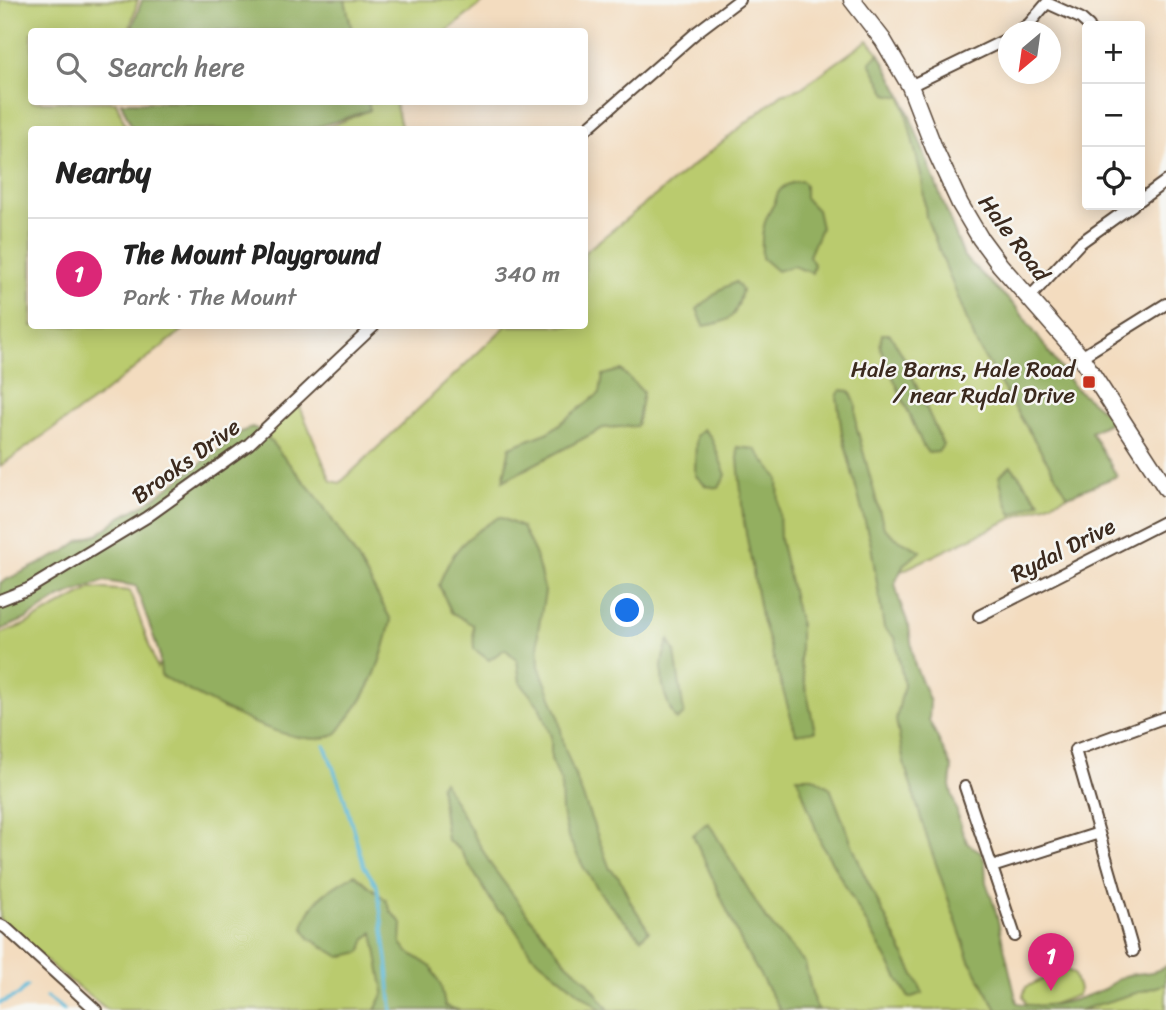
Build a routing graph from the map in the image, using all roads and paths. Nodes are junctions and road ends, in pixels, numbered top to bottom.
1 (739, 0) edge
2 (852, 0) edge
3 (1046, 1) edge
4 (1031, 21) edge
5 (1083, 21) edge
6 (998, 43) edge
7 (910, 86) junction
8 (588, 127) edge
9 (1166, 181) edge
10 (1145, 196) edge
11 (1126, 210) edge
12 (1030, 297) junction
13 (1166, 304) edge
14 (371, 329) edge
15 (1081, 357) junction
16 (1166, 488) edge
17 (1166, 521) edge
18 (0, 600) edge
19 (979, 616) dead end
20 (1166, 717) edge
21 (965, 787) dead end
22 (1099, 833) junction
23 (992, 867) junction
24 (0, 925) edge
25 (1015, 936) dead end
26 (1133, 951) dead end
27 (96, 1010) edge

1 - 8 street
2 - 7 main road, Hale Road
3 - 4 street
3 - 5 street
6 - 7 street
7 - 12 main road, Hale Road
9 - 10 street
11 - 12 street
12 - 15 main road, Hale Road
13 - 15 street
14 - 18 street, Brooks Drive
15 - 16 main road, Hale Road
17 - 19 street, Rydal Drive
20 - 22 street
21 - 23 street
22 - 23 street
22 - 26 street
23 - 25 street
24 - 27 street

